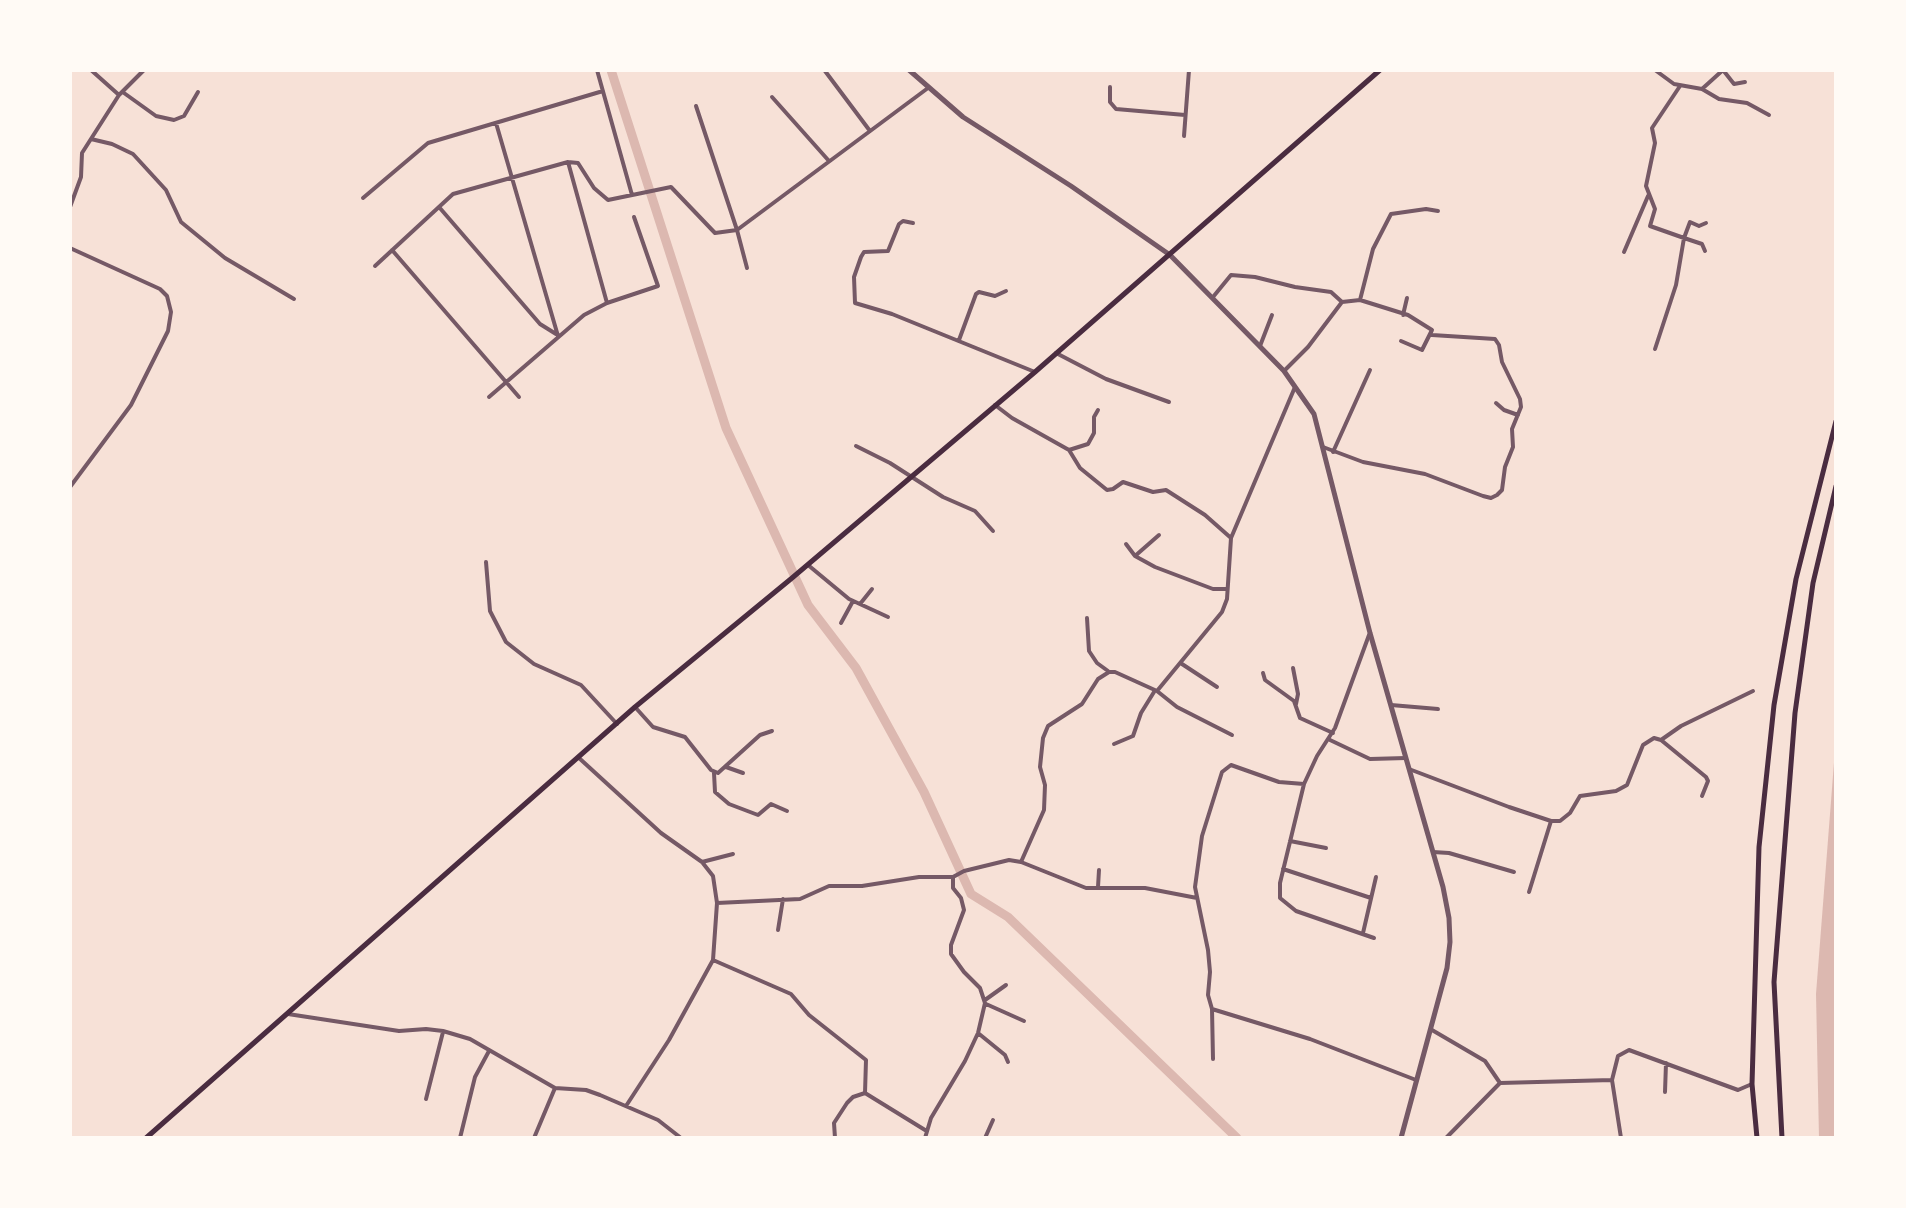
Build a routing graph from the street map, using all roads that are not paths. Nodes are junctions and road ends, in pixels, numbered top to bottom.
1 (91, 70) edge
2 (144, 70) edge
3 (597, 70) edge
4 (909, 70) edge
5 (1189, 70) edge
6 (1380, 70) edge
7 (1655, 70) edge
8 (825, 71) edge
9 (1745, 82) dead end
10 (1680, 86) junction
11 (1110, 87) dead end
12 (928, 88) junction
13 (1702, 89) junction
14 (603, 91) junction
15 (198, 92) dead end
16 (122, 94) junction
17 (772, 97) dead end
18 (696, 106) dead end
19 (1185, 115) junction
20 (1769, 115) dead end
21 (496, 123) junction
22 (870, 131) junction
23 (1184, 136) dead end
24 (91, 139) junction
25 (829, 161) junction
26 (568, 162) junction
27 (513, 177) junction
28 (632, 195) junction
29 (1648, 195) junction
30 (363, 198) dead end
31 (70, 207) edge
32 (439, 207) junction
33 (1438, 211) dead end
34 (634, 217) dead end
35 (913, 223) dead end
36 (1706, 223) dead end
37 (737, 230) junction
38 (1684, 238) junction
39 (70, 248) edge
40 (392, 250) junction
41 (1705, 251) dead end
42 (1624, 252) dead end
43 (1170, 255) junction
44 (375, 266) dead end
45 (747, 268) dead end
46 (1006, 291) dead end
47 (1213, 297) junction
48 (1407, 298) dead end
49 (294, 299) dead end
50 (1360, 300) junction
51 (1342, 302) junction
52 (607, 303) junction
53 (1272, 315) dead end
54 (1403, 315) junction
55 (1432, 335) junction
56 (558, 336) junction
57 (959, 340) junction
58 (1401, 341) dead end
59 (1260, 346) junction
60 (1655, 349) dead end
61 (1056, 353) junction
62 (1370, 370) dead end
63 (1284, 371) junction
64 (1035, 372) junction
65 (506, 382) junction
66 (1295, 387) junction
67 (489, 397) dead end
68 (519, 397) dead end
69 (1169, 402) dead end
70 (1496, 403) dead end
71 (995, 405) junction
72 (1098, 410) dead end
73 (1519, 415) junction
74 (1836, 421) edge
75 (1835, 428) edge
76 (856, 446) dead end
77 (1323, 447) junction
78 (1069, 450) junction
79 (1333, 452) junction
80 (911, 476) junction
81 (1836, 486) edge
82 (70, 487) edge
83 (993, 531) dead end
84 (1159, 535) dead end
85 (1231, 538) junction
86 (1126, 544) dead end
87 (1135, 556) junction
88 (486, 562) dead end
89 (808, 565) junction
90 (872, 589) dead end
91 (1227, 589) junction
92 (853, 601) junction
93 (860, 604) junction
94 (888, 617) dead end
95 (1087, 618) dead end
96 (841, 623) dead end
97 (1370, 633) junction
98 (1181, 664) junction
99 (1293, 668) dead end
100 (1109, 672) junction
101 (1263, 673) dead end
102 (1217, 687) dead end
103 (1155, 691) junction
104 (1753, 691) dead end
105 (1296, 704) junction
106 (1391, 705) junction
107 (635, 707) junction
108 (1438, 709) dead end
109 (617, 724) junction
110 (772, 731) dead end
111 (1333, 733) junction
112 (1232, 735) dead end
113 (1330, 740) junction
114 (1661, 740) junction
115 (1114, 744) dead end
116 (579, 758) junction
117 (1406, 758) junction
118 (725, 766) junction
119 (1409, 769) junction
120 (714, 773) junction
121 (743, 773) dead end
122 (1304, 784) junction
123 (1702, 796) dead end
124 (787, 811) dead end
125 (1551, 821) junction
126 (1290, 841) junction
127 (1326, 848) dead end
128 (1433, 852) junction
129 (733, 854) dead end
130 (702, 862) junction
131 (1021, 862) junction
132 (1283, 869) junction
133 (1099, 870) dead end
134 (1514, 872) dead end
135 (955, 876) junction
136 (1376, 877) dead end
137 (1098, 888) junction
138 (1529, 892) dead end
139 (1197, 898) junction
140 (1371, 898) junction
141 (783, 899) junction
142 (717, 903) junction
143 (778, 930) dead end
144 (1363, 933) junction
145 (1374, 938) dead end
146 (713, 960) junction
147 (1006, 985) dead end
148 (985, 1002) junction
149 (1212, 1009) junction
150 (288, 1014) junction
151 (1024, 1021) dead end
152 (1432, 1030) junction
153 (443, 1031) junction
154 (978, 1033) junction
155 (489, 1051) junction
156 (1213, 1059) dead end
157 (1008, 1062) dead end
158 (1666, 1062) junction
159 (1612, 1080) junction
160 (1417, 1081) junction
161 (1500, 1083) junction
162 (1752, 1084) junction
163 (555, 1088) junction
164 (1665, 1092) dead end
165 (865, 1093) junction
166 (426, 1099) dead end
167 (626, 1106) junction
168 (993, 1120) dead end
169 (926, 1130) junction
170 (146, 1138) edge
171 (460, 1138) edge
172 (534, 1138) edge
173 (681, 1138) edge
174 (835, 1138) edge
175 (925, 1138) edge
176 (985, 1138) edge
177 (1401, 1138) edge
178 (1446, 1138) edge
179 (1621, 1138) edge
180 (1757, 1138) edge
181 (1782, 1138) edge

1 - 16 street
2 - 16 street
3 - 14 street
4 - 12 street
5 - 19 street
6 - 43 main road
7 - 10 street
8 - 22 street
9 - 13 street
10 - 13 street
10 - 29 street
11 - 19 street
12 - 22 street
12 - 43 street
13 - 20 street
14 - 21 street
14 - 28 street
15 - 16 street
16 - 24 street
17 - 25 street
18 - 37 street
19 - 23 street
21 - 27 street
21 - 30 street
22 - 25 street
24 - 31 street
24 - 49 street
25 - 37 street
26 - 27 street
26 - 28 street
26 - 52 street
27 - 32 street
27 - 56 street
28 - 37 street
29 - 38 street
29 - 42 street
32 - 40 street
32 - 56 street
33 - 50 street
34 - 52 street
35 - 57 street
36 - 38 street
37 - 45 street
38 - 41 street
38 - 60 street
39 - 82 street
40 - 44 street
40 - 65 street
43 - 47 street
43 - 61 main road
46 - 57 street
47 - 51 street
47 - 59 street
48 - 54 street
50 - 51 street
50 - 54 street
51 - 63 street
52 - 56 street
53 - 59 street
54 - 55 street
55 - 58 street
55 - 73 street
56 - 65 street
57 - 64 street
59 - 63 street
61 - 64 main road
61 - 69 street
62 - 79 street
63 - 66 street
64 - 71 main road
65 - 67 street
65 - 68 street
66 - 77 street
66 - 85 street
70 - 73 street
71 - 78 street
71 - 80 main road
72 - 78 street
73 - 79 street
74 - 75 main road
75 - 162 main road
76 - 80 street
77 - 79 street
77 - 97 street
78 - 85 street
80 - 83 street
80 - 89 main road
81 - 181 main road
84 - 87 street
85 - 91 street
86 - 87 street
87 - 91 street
88 - 109 street
89 - 92 street
89 - 107 main road
90 - 93 street
91 - 98 street
92 - 93 street
92 - 96 street
93 - 94 street
95 - 100 street
97 - 106 street
97 - 111 street
98 - 102 street
98 - 103 street
99 - 105 street
100 - 103 street
100 - 131 street
101 - 105 street
103 - 112 street
103 - 115 street
104 - 114 street
105 - 111 street
106 - 108 street
106 - 117 street
107 - 109 main road
107 - 120 street
109 - 116 main road
110 - 118 street
111 - 113 street
113 - 117 street
113 - 122 street
114 - 123 street
114 - 125 street
116 - 130 street
116 - 150 main road
117 - 119 street
118 - 120 street
118 - 121 street
119 - 125 street
119 - 128 street
120 - 124 street
122 - 126 street
122 - 139 street
125 - 138 street
126 - 127 street
126 - 132 street
128 - 134 street
128 - 152 street
129 - 130 street
130 - 142 street
131 - 135 street
131 - 137 street
132 - 140 street
132 - 144 street
133 - 137 street
135 - 141 street
135 - 148 street
136 - 140 street
137 - 139 street
139 - 149 street
140 - 144 street
141 - 142 street
141 - 143 street
142 - 146 street
144 - 145 street
146 - 165 street
146 - 167 street
147 - 148 street
148 - 151 street
148 - 154 street
149 - 156 street
149 - 160 street
150 - 153 street
150 - 170 main road
152 - 160 street
152 - 161 street
153 - 155 street
153 - 166 street
154 - 157 street
154 - 169 street
155 - 163 street
155 - 171 street
158 - 159 street
158 - 162 street
158 - 164 street
159 - 161 street
159 - 179 street
160 - 177 street
161 - 178 street
162 - 180 main road
163 - 167 street
163 - 172 street
165 - 169 street
165 - 174 street
167 - 173 street
168 - 176 street
169 - 175 street

